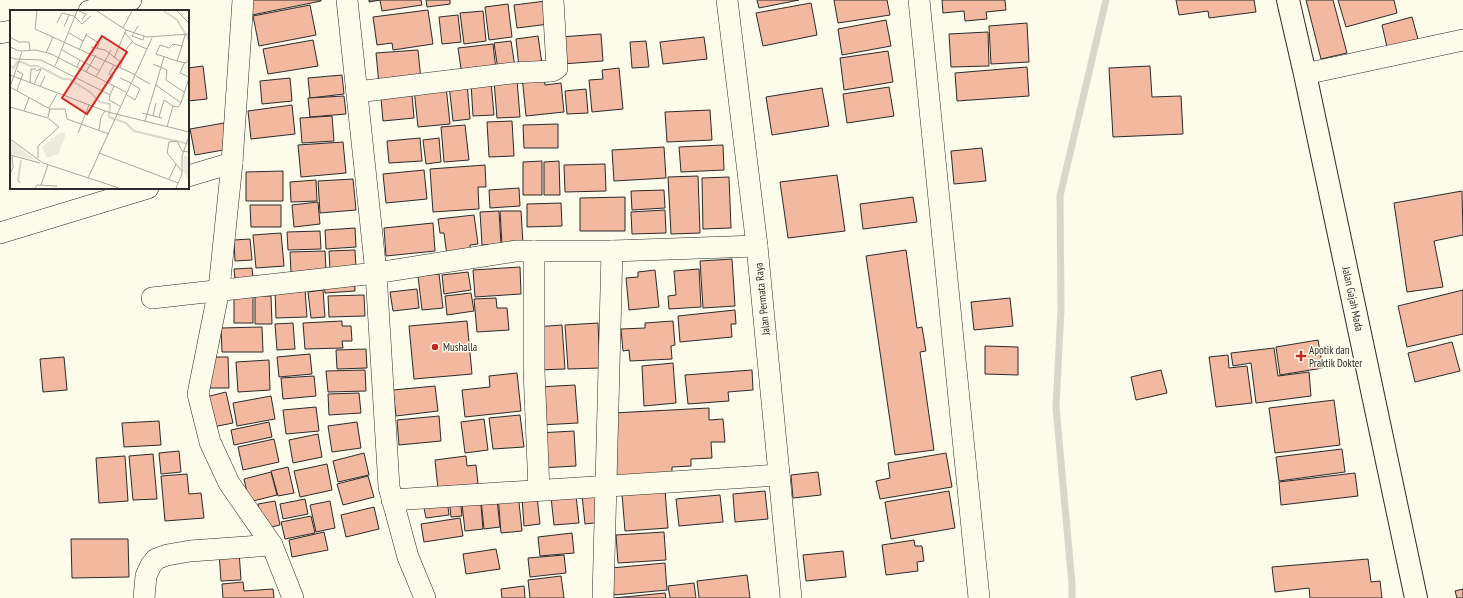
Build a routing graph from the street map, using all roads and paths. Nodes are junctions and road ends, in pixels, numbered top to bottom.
1 (131, 0) edge
2 (243, 0) edge
3 (347, 0) edge
4 (553, 0) edge
5 (727, 0) edge
6 (919, 0) edge
7 (1288, 0) edge
8 (93, 10) edge
9 (10, 31) edge
10 (0, 33) edge
11 (1463, 40) edge
12 (1305, 74) junction
13 (357, 92) junction
14 (232, 163) junction
15 (189, 176) edge
16 (145, 189) edge
17 (0, 233) edge
18 (757, 246) junction
19 (534, 251) junction
20 (612, 251) junction
21 (376, 273) junction
22 (219, 290) junction
23 (152, 298) dead end
24 (779, 475) junction
25 (606, 486) junction
26 (539, 490) junction
27 (392, 500) junction
28 (272, 544) junction
29 (144, 598) edge
30 (293, 598) edge
31 (425, 598) edge
32 (603, 598) edge
33 (791, 598) edge
34 (979, 598) edge
35 (1416, 598) edge

1 - 8 street
2 - 14 street
3 - 13 street
4 - 13 street
5 - 18 street, Jalan Permata Raya
6 - 34 street
7 - 12 main road, Jalan Gajah Mada
9 - 10 street
11 - 12 street
12 - 35 main road, Jalan Gajah Mada
13 - 21 street
14 - 15 street
14 - 22 street
16 - 17 street
18 - 20 street
18 - 24 street, Jalan Permata Raya
19 - 20 street
19 - 21 street
19 - 26 street
20 - 25 street
21 - 22 street
21 - 27 street
22 - 23 street
22 - 28 street
24 - 25 street
24 - 33 street, Jalan Permata Raya
25 - 26 street
25 - 32 street
26 - 27 street
27 - 31 street
28 - 29 street
28 - 30 street

